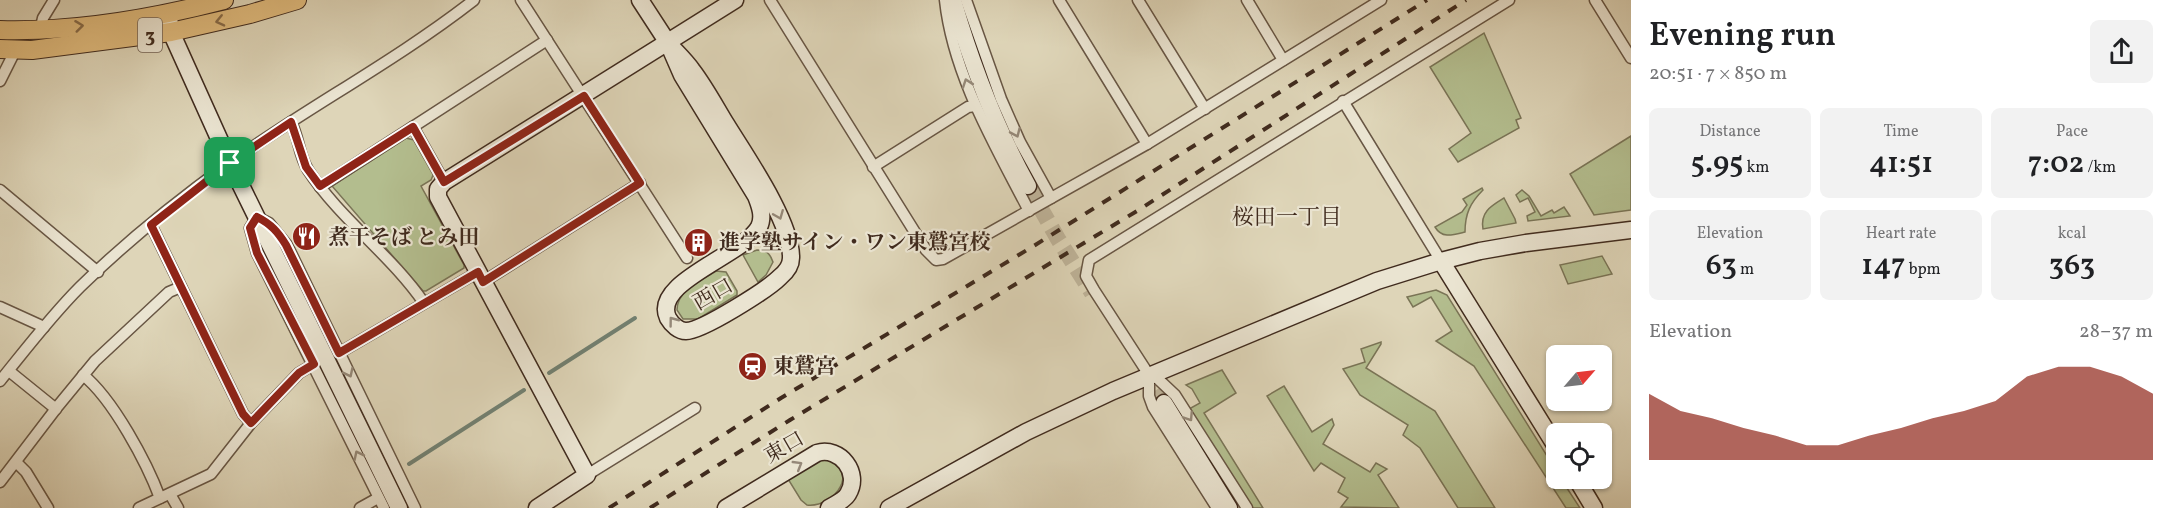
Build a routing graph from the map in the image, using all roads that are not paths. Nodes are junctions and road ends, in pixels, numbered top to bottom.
1 (54, 0) edge
2 (224, 0) edge
3 (297, 0) edge
4 (474, 0) edge
5 (521, 0) edge
6 (640, 0) edge
7 (735, 0) edge
8 (770, 0) edge
9 (945, 0) edge
10 (953, 0) edge
11 (966, 0) edge
12 (1059, 0) edge
13 (1138, 0) edge
14 (1247, 0) edge
15 (1381, 0) edge
16 (1509, 0) edge
17 (1595, 0) edge
18 (170, 23) junction
19 (0, 30) edge
20 (40, 31) junction
21 (547, 40) junction
22 (668, 43) junction
23 (8, 49) edge
24 (1631, 58) edge
25 (1284, 60) junction
26 (0, 81) edge
27 (584, 96) junction
28 (1343, 101) junction
29 (975, 106) junction
30 (1205, 109) junction
31 (291, 122) junction
32 (413, 127) junction
33 (1147, 144) junction
34 (230, 163) junction
35 (873, 167) junction
36 (444, 182) junction
37 (640, 183) junction
38 (320, 186) junction
39 (1028, 186) tunnel mouth
40 (0, 190) edge
41 (1051, 198) junction
42 (1029, 211) junction
43 (257, 217) junction
44 (151, 225) junction
45 (1631, 230) edge
46 (687, 258) dead end
47 (1441, 261) junction
48 (98, 272) junction
49 (481, 277) junction
50 (181, 287) junction
51 (424, 303) junction
52 (0, 307) edge
53 (44, 327) junction
54 (339, 353) junction
55 (314, 364) junction
56 (9, 370) junction
57 (83, 375) junction
58 (1149, 375) junction
59 (0, 381) edge
60 (1164, 403) tunnel mouth
61 (695, 408) dead end
62 (56, 409) junction
63 (251, 423) junction
64 (1546, 430) edge
65 (16, 462) junction
66 (587, 476) junction
67 (0, 482) edge
68 (1583, 489) edge
69 (166, 496) junction
70 (378, 498) junction
71 (48, 508) edge
72 (139, 508) edge
73 (178, 508) edge
74 (360, 508) edge
75 (384, 508) edge
76 (399, 508) edge
77 (415, 508) edge
78 (537, 508) edge
79 (726, 508) edge
80 (829, 508) edge
81 (889, 508) edge
82 (1217, 508) edge
83 (1230, 508) edge
84 (1247, 508) edge
85 (1594, 508) edge

1 - 20 street
2 - 18 main road, 3
3 -> 18 main road, 3
4 - 31 street
5 - 21 street
6 - 22 street
7 - 22 street
8 - 35 street
29 -> 9 street
10 - 39 street
11 -> 41 street
12 - 33 street
13 - 30 street
14 - 25 street
15 - 25 street
16 - 28 street
17 - 24 street
20 -> 18 main road, 3
18 - 23 main road, 3
18 - 34 street
19 - 20 main road, 3
21 - 27 street
21 - 32 street
22 -> 22 street, 西口
22 - 27 street
23 - 26 street
25 - 30 street
27 - 36 street
27 - 37 street
28 - 47 street
28 - 58 street
29 - 35 street
29 - 42 street
30 - 33 street
31 - 34 street
31 - 38 street
32 - 36 street
32 - 38 street
33 - 41 street
34 - 43 street
34 - 44 street
35 - 42 street
36 - 49 street
37 - 46 street
37 - 49 street
38 - 51 street
40 - 48 street
41 - 42 street
43 - 54 street
43 - 55 street
43 - 76 street
44 - 48 street
44 - 50 street
45 - 47 street
47 - 58 street
47 - 64 street
48 - 53 street
49 - 51 street
49 - 66 street
50 - 57 street
50 - 63 street
51 - 54 street
52 - 53 street
53 - 56 street
54 -> 77 street
55 - 63 street
70 -> 55 street
56 - 59 street
56 - 62 street
57 - 62 street
57 - 69 street
58 - 81 street
58 - 82 street
58 -> 84 street
60 - 83 street
61 - 66 street
62 - 65 street
63 - 69 street
65 - 67 street
65 - 71 street
66 - 78 street
68 - 85 street
69 - 72 street
69 - 73 street
70 - 74 street
70 - 75 street
79 -> 80 street, 東口

